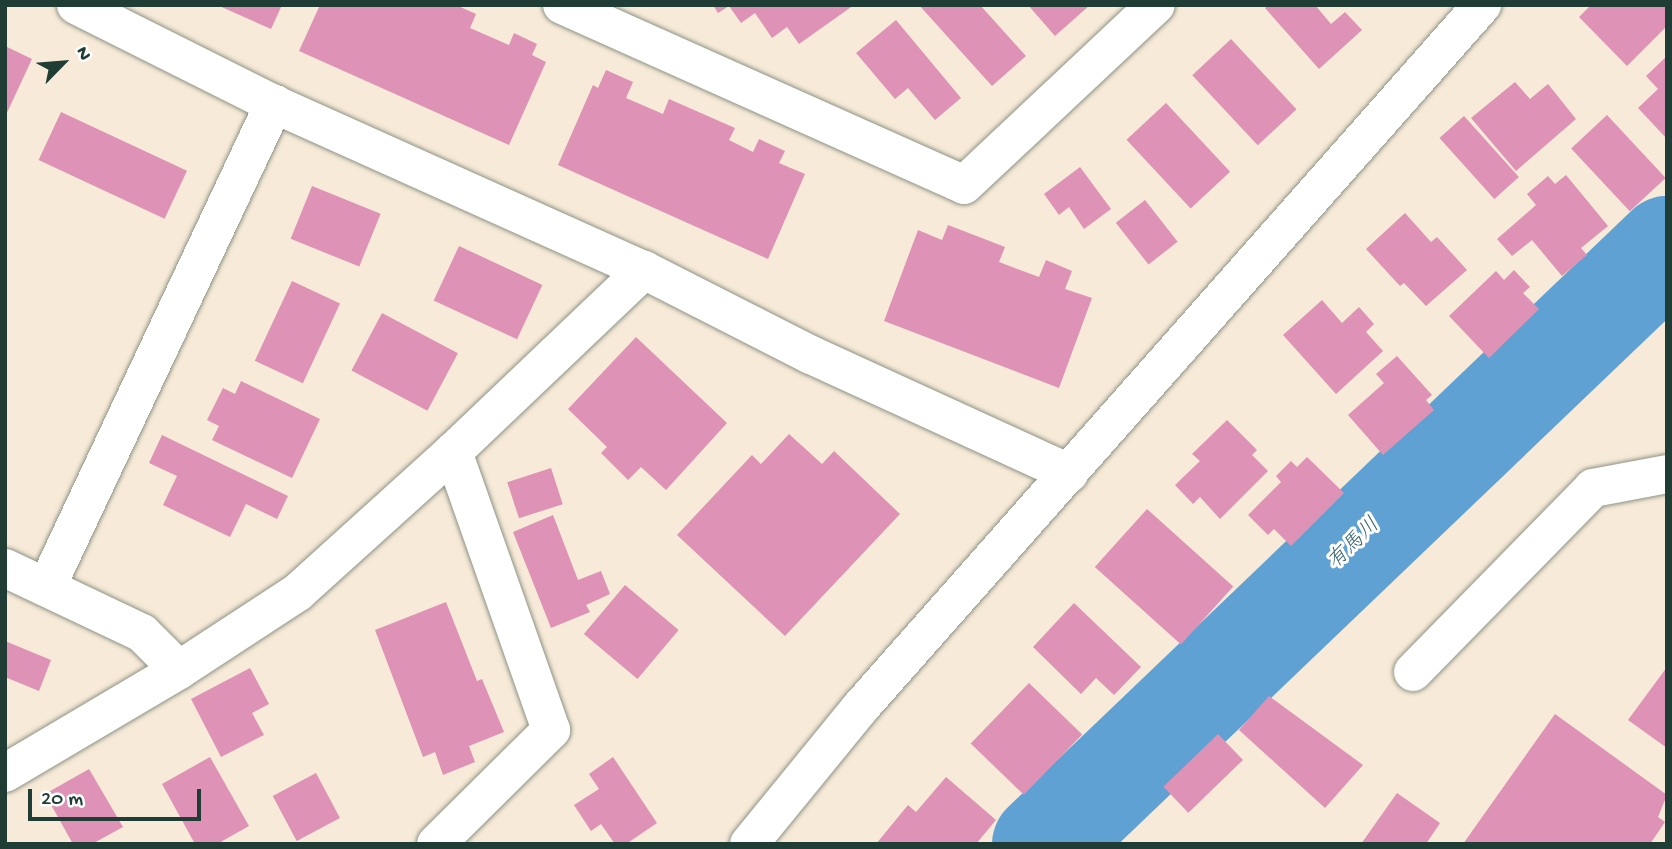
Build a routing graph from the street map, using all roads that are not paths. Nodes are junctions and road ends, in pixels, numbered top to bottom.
1 (76, 5) edge
2 (562, 5) edge
3 (1156, 5) edge
4 (1482, 5) edge
5 (617, 15) edge
6 (274, 104) junction
7 (644, 270) junction
8 (453, 452) junction
9 (1069, 473) junction
10 (1667, 474) edge
11 (5, 568) edge
12 (48, 584) junction
13 (179, 670) junction
14 (1413, 672) dead end
15 (5, 773) edge
16 (436, 844) edge
17 (749, 844) edge

1 - 6 street
2 - 5 street
3 - 5 street
4 - 9 street
6 - 7 street
6 - 12 street
7 - 8 street
7 - 9 street
8 - 13 street
8 - 16 street
9 - 17 street
10 - 14 street
11 - 12 street
12 - 13 street
13 - 15 street

